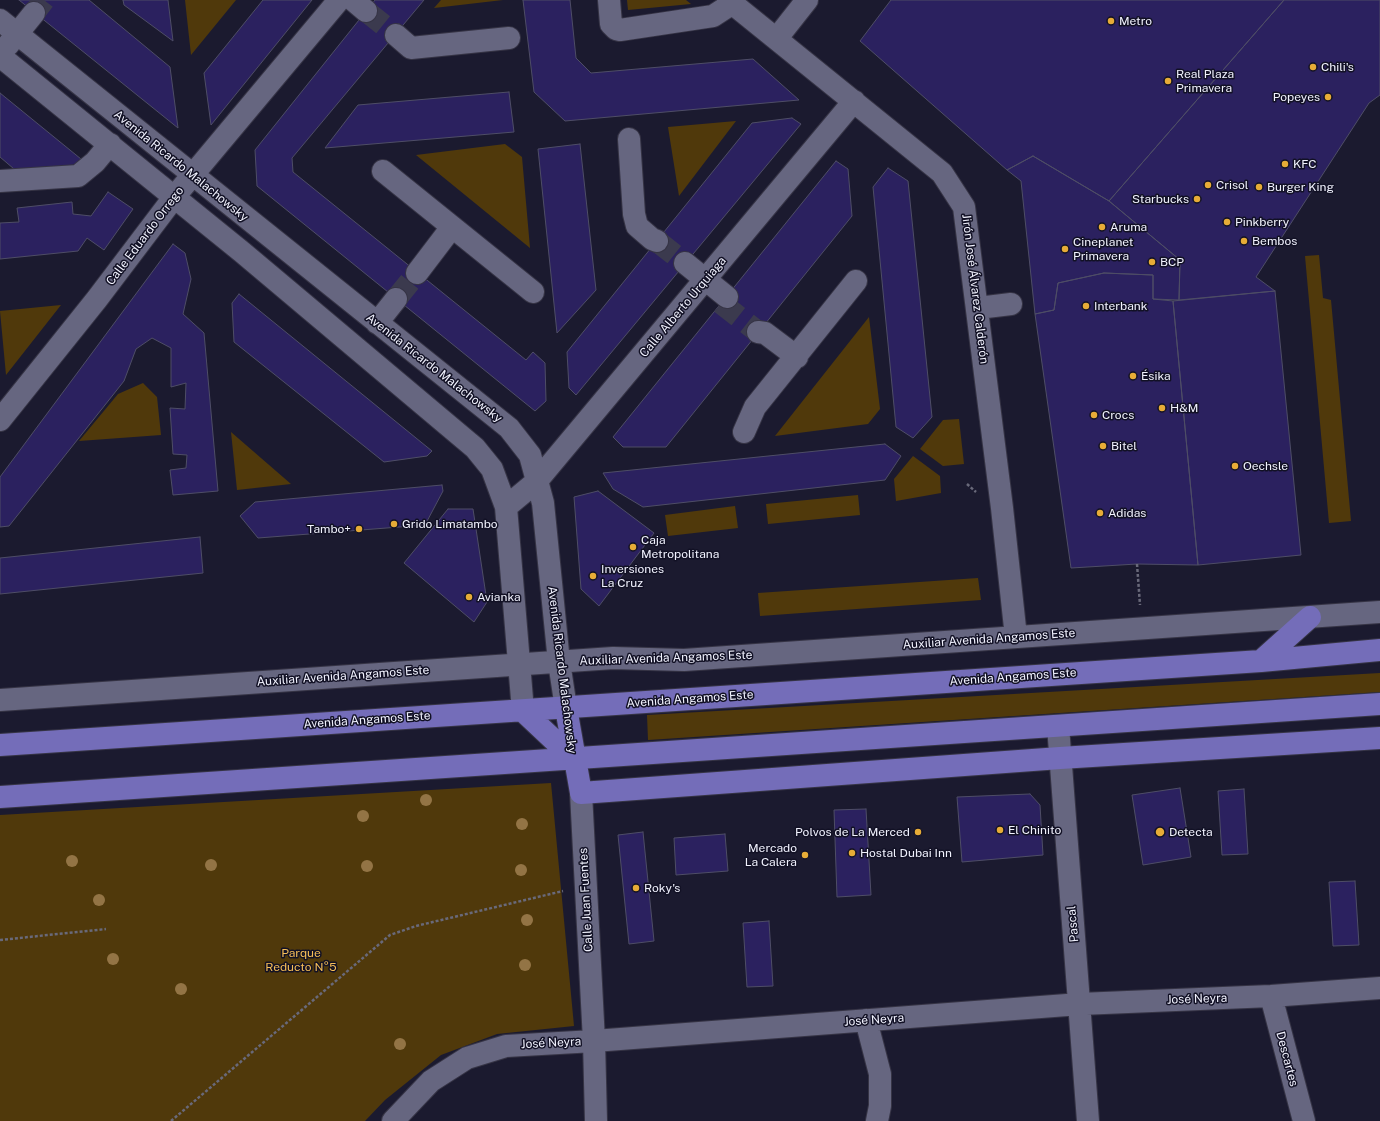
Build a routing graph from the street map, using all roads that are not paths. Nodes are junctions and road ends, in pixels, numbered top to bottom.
1 (339, 0) edge
2 (608, 0) edge
3 (807, 0) edge
4 (731, 2) edge
5 (34, 13) tunnel mouth
6 (0, 20) edge
7 (17, 33) junction
8 (396, 35) tunnel mouth
9 (509, 38) dead end
10 (777, 38) junction
11 (0, 56) edge
12 (854, 101) junction
13 (629, 139) dead end
14 (110, 144) junction
15 (383, 171) dead end
16 (192, 175) junction
17 (0, 181) edge
18 (175, 196) junction
19 (452, 227) junction
20 (654, 242) tunnel mouth
21 (682, 266) tunnel mouth
22 (417, 273) tunnel mouth
23 (856, 281) dead end
24 (703, 283) junction
25 (533, 292) dead end
26 (396, 299) tunnel mouth
27 (724, 300) tunnel mouth
28 (1011, 304) dead end
29 (978, 308) junction
30 (377, 323) junction
31 (762, 330) tunnel mouth
32 (797, 357) junction
33 (0, 420) edge
34 (744, 432) dead end
35 (536, 482) junction
36 (506, 507) junction
37 (1380, 612) edge
38 (1310, 617) junction
39 (1016, 637) junction
40 (1380, 650) edge
41 (1261, 661) junction
42 (559, 662) junction
43 (520, 665) junction
44 (0, 700) edge
45 (1380, 704) edge
46 (566, 708) junction
47 (523, 711) junction
48 (1058, 726) junction
49 (1380, 738) edge
50 (0, 745) edge
51 (1060, 758) junction
52 (574, 759) junction
53 (580, 793) junction
54 (0, 797) edge
55 (1380, 988) edge
56 (1271, 996) junction
57 (1080, 1004) junction
58 (866, 1020) junction
59 (594, 1041) junction
60 (393, 1121) edge
61 (596, 1121) edge
62 (877, 1121) edge
63 (1088, 1121) edge
64 (1304, 1121) edge

1 - 16 street, Calle Eduardo Orrego
2 - 4 street
3 - 10 street
4 - 10 street, Jirón José Álvarez Calderón
5 - 7 street
6 - 7 street, Avenida Ricardo Malachowsky
7 - 11 street
7 - 16 street, Avenida Ricardo Malachowsky
8 - 9 street
10 - 12 street, Jirón José Álvarez Calderón
11 - 14 street
12 - 24 street, Calle Alberto Urquiaga
12 - 29 street, Jirón José Álvarez Calderón
13 - 20 street
14 - 17 street
14 - 18 street
15 - 19 street
16 - 18 street, Calle Eduardo Orrego
16 - 30 street, Avenida Ricardo Malachowsky
18 - 33 street, Calle Eduardo Orrego
18 - 36 street
19 - 22 street
19 - 25 street
21 - 24 street
23 - 32 street
24 - 27 street
24 - 35 street, Calle Alberto Urquiaga
26 - 30 street
28 - 29 street
29 - 39 street, Jirón José Álvarez Calderón
30 - 35 street, Avenida Ricardo Malachowsky
31 - 32 street
32 - 34 street
35 - 36 street, Calle Alberto Urquiaga
35 - 42 street, Avenida Ricardo Malachowsky
36 - 43 street
37 - 38 street, Auxiliar Avenida Angamos Este
38 - 39 street, Auxiliar Avenida Angamos Este
38 - 41 main road
39 - 42 street, Auxiliar Avenida Angamos Este
40 - 41 main road, Avenida Angamos Este
41 - 46 main road, Avenida Angamos Este
42 - 43 street, Auxiliar Avenida Angamos Este
42 - 46 street, Avenida Ricardo Malachowsky
43 - 44 street, Auxiliar Avenida Angamos Este
43 - 47 street
45 - 48 main road
46 - 47 main road, Avenida Angamos Este
46 - 52 main road, Avenida Ricardo Malachowsky
47 - 50 main road, Avenida Angamos Este
47 - 52 main road, Avenida Ricardo Malachowsky
48 - 51 street, Pascal
48 - 52 main road
49 - 51 main road
51 - 53 main road
51 - 57 street, Pascal
52 - 53 main road, Calle Juan Fuentes
52 - 54 main road
53 - 59 street, Calle Juan Fuentes
55 - 56 street, José Neyra
56 - 57 street, José Neyra
56 - 64 street, Descartes
57 - 58 street, José Neyra
57 - 63 street, Pascal
58 - 59 street, José Neyra
58 - 62 street
59 - 60 street, José Neyra
59 - 61 street, Calle Juan Fuentes

